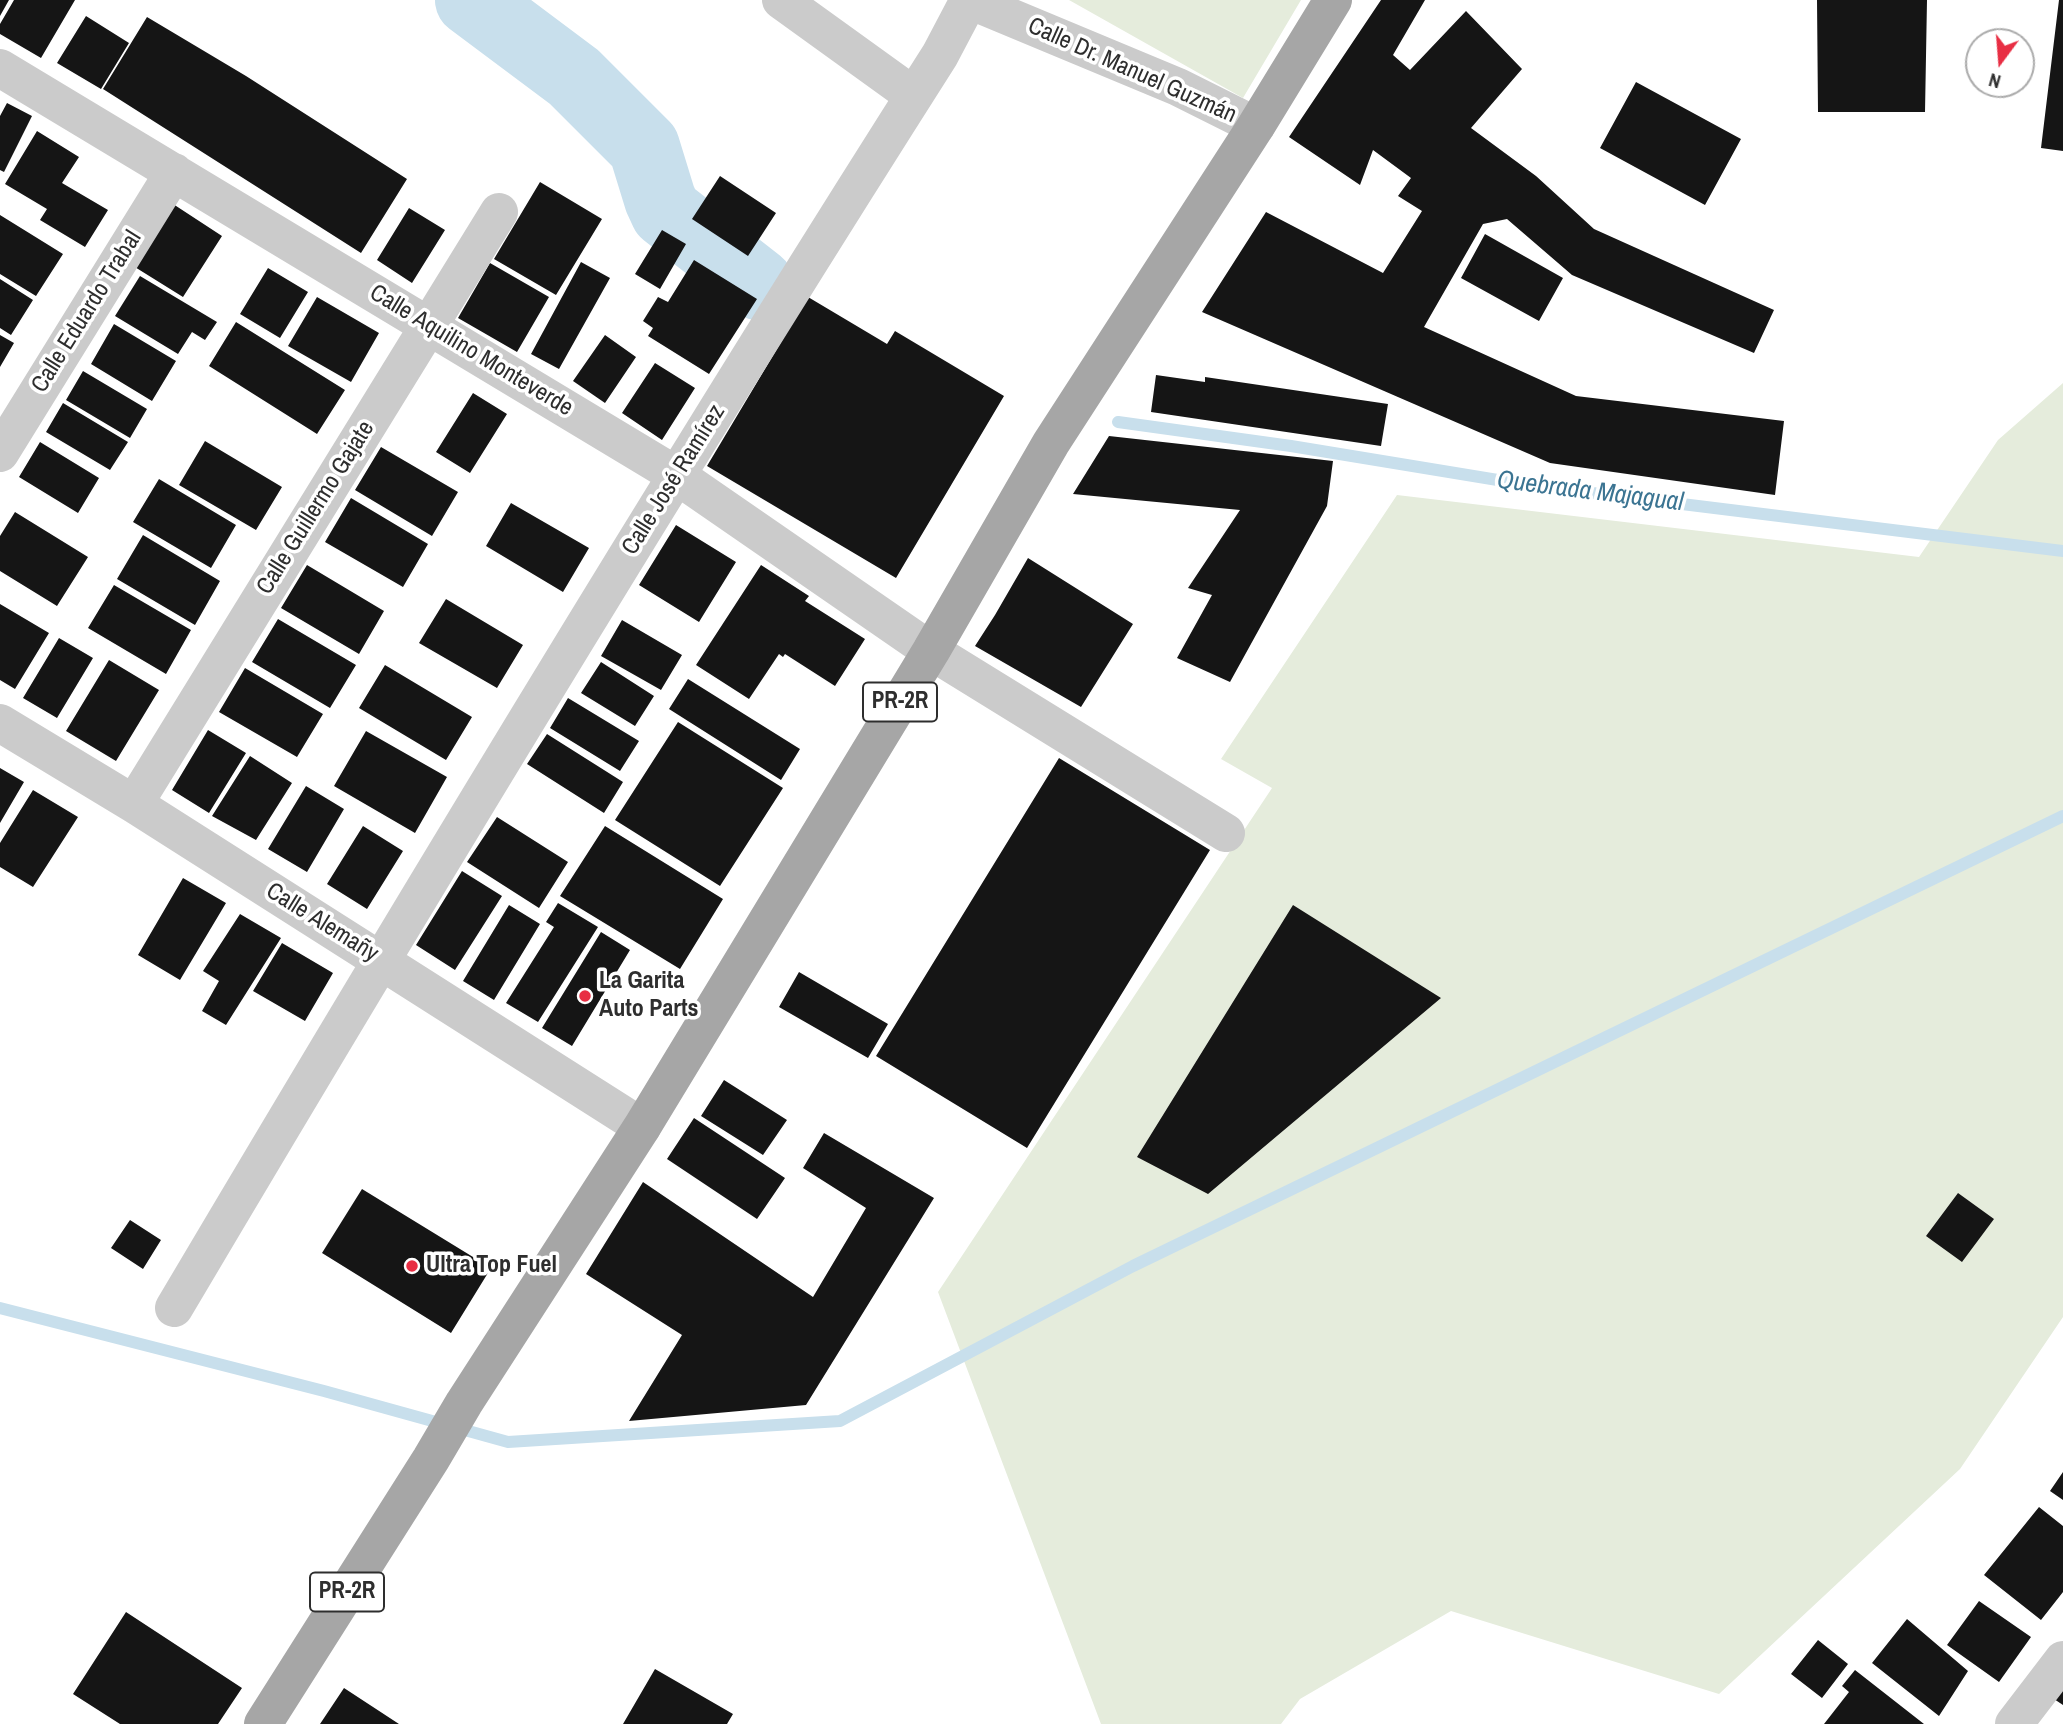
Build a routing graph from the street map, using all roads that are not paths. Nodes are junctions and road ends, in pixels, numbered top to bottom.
1 (781, 0) edge
2 (969, 0) edge
3 (1333, 0) edge
4 (0, 68) edge
5 (914, 96) junction
6 (1256, 126) junction
7 (174, 172) junction
8 (499, 212) dead end
9 (428, 325) junction
10 (0, 453) edge
11 (676, 475) junction
12 (931, 651) junction
13 (0, 723) edge
14 (134, 804) junction
15 (1226, 833) dead end
16 (380, 960) junction
17 (642, 1127) junction
18 (174, 1308) dead end
19 (2063, 1660) edge
20 (263, 1724) edge
21 (2014, 1724) edge

1 - 5 street
2 - 5 street, Calle José Ramírez
2 - 6 street, Calle Dr. Manuel Guzmán
3 - 6 main road, PR-2R
4 - 7 street, Calle Aquilino Monteverde
5 - 11 street, Calle José Ramírez
6 - 12 main road, PR-2R
7 - 9 street, Calle Aquilino Monteverde
7 - 10 street, Calle Eduardo Trabal
8 - 9 street, Calle Guillermo Gajate
9 - 11 street, Calle Aquilino Monteverde
9 - 14 street, Calle Guillermo Gajate
11 - 12 street, Calle Aquilino Monteverde
11 - 16 street, Calle José Ramírez
12 - 15 street, Calle Aquilino Monteverde
12 - 17 main road, PR-2R
13 - 14 street, Calle Alemañy
14 - 16 street, Calle Alemañy
16 - 17 street, Calle Alemañy
16 - 18 street, Calle José Ramírez
17 - 20 main road, PR-2R
19 - 21 street

